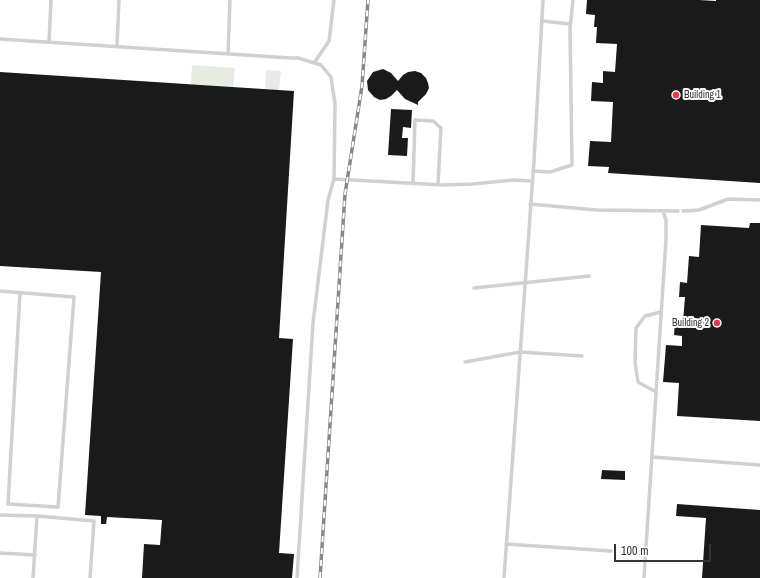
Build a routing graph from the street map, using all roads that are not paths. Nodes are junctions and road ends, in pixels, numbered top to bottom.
1 (51, 0) edge
2 (119, 0) edge
3 (230, 0) edge
4 (334, 0) edge
5 (543, 0) edge
6 (573, 0) edge
7 (542, 21) junction
8 (570, 24) junction
9 (0, 39) edge
10 (49, 42) junction
11 (117, 46) junction
12 (228, 54) junction
13 (314, 63) junction
14 (533, 172) junction
15 (334, 179) junction
16 (532, 181) junction
17 (413, 183) junction
18 (438, 184) junction
19 (760, 200) edge
20 (530, 204) junction
21 (663, 211) junction
22 (678, 211) dead end
23 (682, 211) dead end
24 (589, 276) dead end
25 (525, 283) junction
26 (474, 288) dead end
27 (0, 291) edge
28 (20, 293) junction
29 (661, 312) junction
30 (520, 352) junction
31 (582, 356) dead end
32 (465, 362) dead end
33 (656, 392) junction
34 (652, 457) junction
35 (760, 465) edge
36 (0, 515) edge
37 (37, 516) junction
38 (506, 544) junction
39 (611, 551) dead end
40 (0, 553) edge
41 (35, 555) junction
42 (33, 578) edge
43 (90, 578) edge
44 (297, 578) edge
45 (504, 578) edge
46 (644, 578) edge

1 - 10 lane
2 - 11 lane
3 - 12 lane
4 - 13 lane
5 - 7 lane
6 - 8 lane
7 - 8 lane
7 - 14 lane
8 - 14 lane
9 - 10 lane
10 - 11 lane
11 - 12 lane
12 - 13 lane
13 - 15 lane
14 - 16 lane
15 - 17 lane
15 - 44 lane
16 - 18 lane
16 - 20 lane
17 - 18 lane
17 - 18 lane
19 - 23 lane
20 - 21 lane
20 - 25 lane
21 - 22 lane
21 - 29 lane
24 - 25 lane
25 - 26 lane
25 - 30 lane
27 - 28 lane
28 - 28 lane
29 - 33 lane
29 - 33 lane
30 - 31 lane
30 - 32 lane
30 - 38 lane
33 - 34 lane
34 - 35 lane
34 - 46 lane
36 - 37 lane
37 - 41 lane
37 - 43 lane
38 - 39 lane
38 - 45 lane
40 - 41 lane
41 - 42 lane

